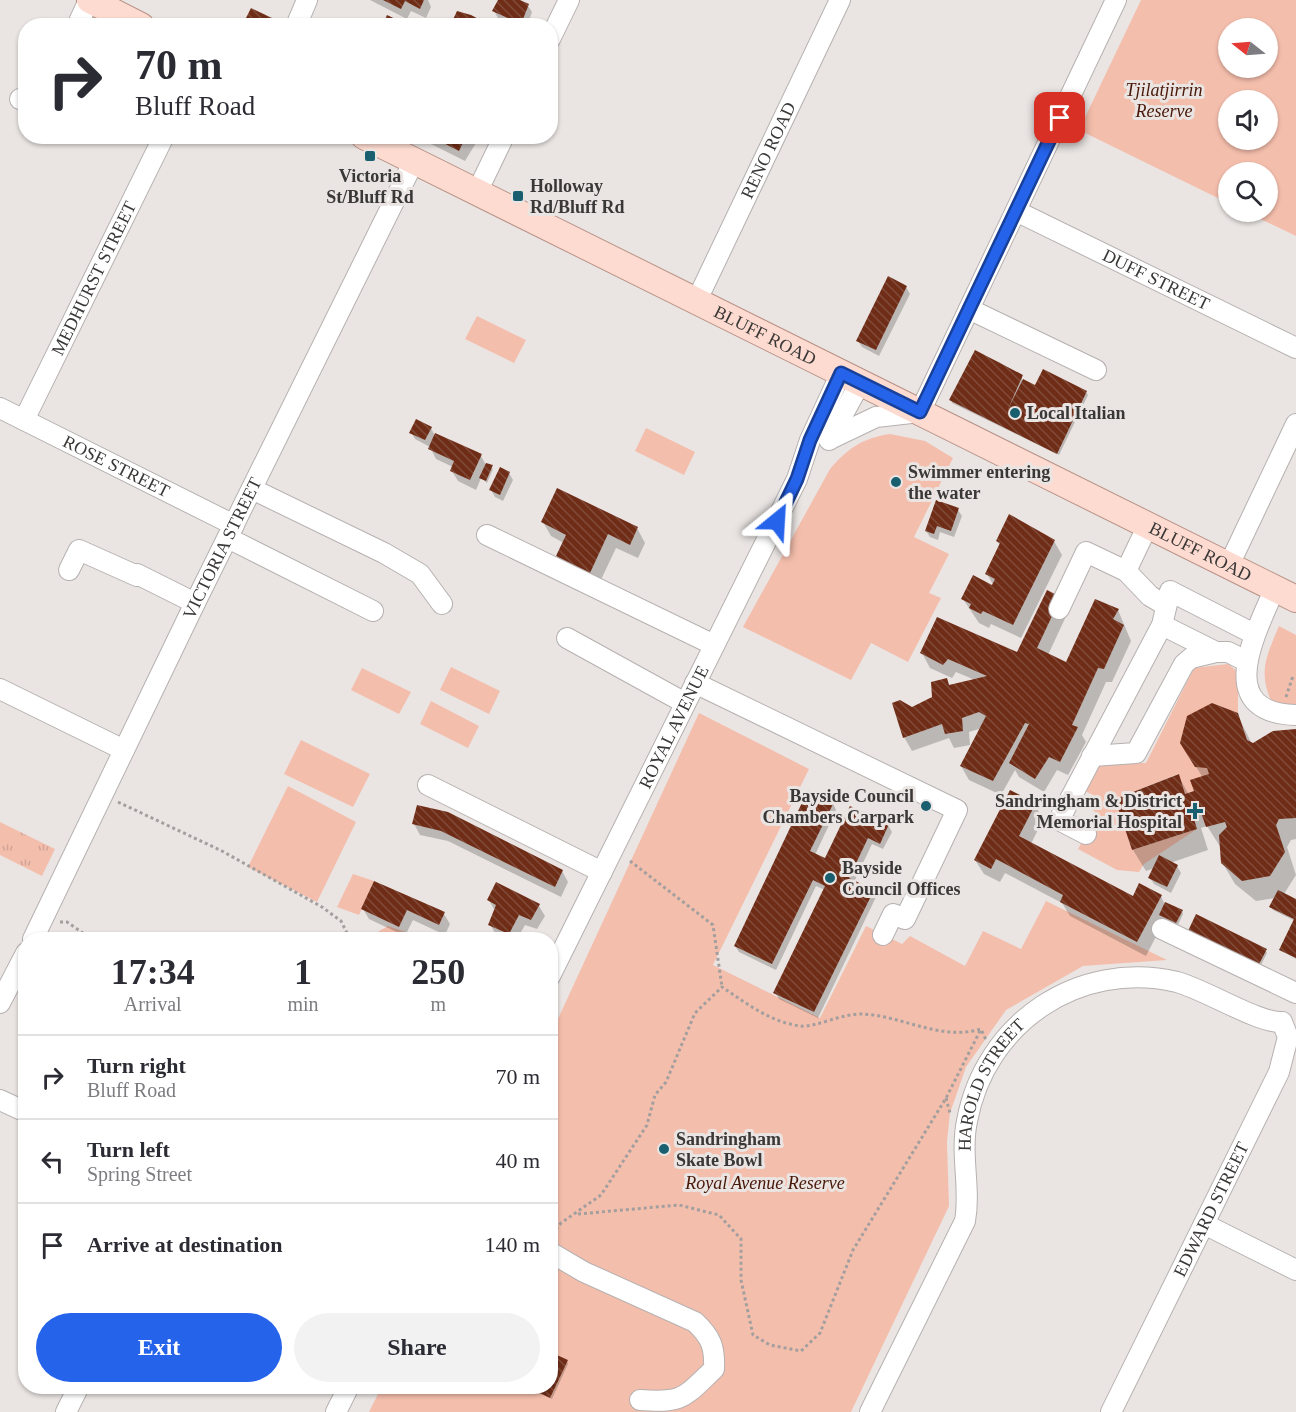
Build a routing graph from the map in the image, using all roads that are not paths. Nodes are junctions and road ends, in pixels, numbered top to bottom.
1 (90, 0) edge
2 (307, 0) edge
3 (569, 0) edge
4 (840, 0) edge
5 (1116, 0) edge
6 (81, 18) edge
7 (125, 18) edge
8 (299, 18) edge
9 (558, 23) edge
10 (160, 144) edge
11 (380, 144) edge
12 (500, 144) edge
13 (414, 161) junction
14 (477, 192) junction
15 (1016, 211) junction
16 (696, 302) junction
17 (969, 309) junction
18 (1296, 348) edge
19 (1096, 370) dead end
20 (851, 378) junction
21 (0, 408) edge
22 (920, 412) junction
23 (24, 420) junction
24 (1296, 424) edge
25 (830, 439) junction
26 (797, 479) junction
27 (252, 489) junction
28 (1149, 525) junction
29 (231, 531) junction
30 (487, 535) dead end
31 (1229, 565) junction
32 (69, 570) dead end
33 (1126, 571) junction
34 (1286, 594) edge
35 (195, 603) junction
36 (442, 604) dead end
37 (1165, 605) junction
38 (1059, 609) dead end
39 (373, 612) dead end
40 (1162, 625) junction
41 (1254, 634) junction
42 (567, 638) dead end
43 (714, 645) junction
44 (1216, 652) junction
45 (1246, 661) junction
46 (695, 683) junction
47 (0, 689) edge
48 (685, 703) junction
49 (1296, 715) edge
50 (124, 750) junction
51 (1092, 756) junction
52 (428, 785) dead end
53 (1086, 834) dead end
54 (602, 872) junction
55 (1162, 929) dead end
56 (36, 932) edge
57 (883, 935) dead end
58 (558, 960) edge
59 (18, 968) edge
60 (1296, 993) edge
61 (0, 1003) edge
62 (1296, 1006) edge
63 (1289, 1033) edge
64 (0, 1100) edge
65 (18, 1108) edge
66 (1204, 1224) junction
67 (558, 1257) edge
68 (1296, 1270) edge
69 (75, 1394) edge
70 (344, 1394) edge
71 (640, 1400) dead end
72 (66, 1412) edge
73 (336, 1412) edge
74 (870, 1412) edge
75 (1111, 1412) edge

1 - 6 street
1 - 7 main road
2 - 8 street
3 - 9 street
4 - 16 street, RENO ROAD
5 - 15 street
10 - 23 street, MEDHURST STREET
11 - 13 main road, BLUFF ROAD
12 - 14 street
13 - 14 main road, BLUFF ROAD
13 - 27 street, VICTORIA STREET
14 - 16 main road, BLUFF ROAD
15 - 17 street
15 - 18 street, DUFF STREET
16 - 20 main road, BLUFF ROAD
17 - 19 street
17 - 22 street
20 - 22 main road, BLUFF ROAD
20 - 25 street, ROYAL AVENUE
20 - 26 street, ROYAL AVENUE
21 - 23 street, ROSE STREET
22 - 25 street
22 - 28 main road, BLUFF ROAD
23 - 29 street, ROSE STREET
24 - 31 street
25 - 26 street, ROYAL AVENUE
26 - 43 street, ROYAL AVENUE
27 - 29 street, VICTORIA STREET
27 - 36 street
28 - 31 main road, BLUFF ROAD
28 - 33 street
29 - 35 street, VICTORIA STREET
29 - 39 street, ROSE STREET
30 - 43 street
31 - 34 main road, BLUFF ROAD
32 - 35 street
33 - 37 street
33 - 38 street
34 - 41 street
35 - 50 street, VICTORIA STREET
37 - 40 street
37 - 41 street
40 - 44 street
40 - 51 street
41 - 45 street
42 - 48 street
43 - 46 street, ROYAL AVENUE
44 - 45 street
44 - 51 street
45 - 49 street
46 - 48 street, ROYAL AVENUE
46 - 57 street
47 - 50 street
48 - 54 street, ROYAL AVENUE
50 - 56 street, VICTORIA STREET
51 - 53 street
52 - 54 street
54 - 58 street, ROYAL AVENUE
55 - 60 street
59 - 61 street
62 - 63 street, EDWARD STREET
63 - 66 street, EDWARD STREET
63 - 74 street, HAROLD STREET
64 - 65 street
66 - 68 street
66 - 75 street, EDWARD STREET
67 - 71 street
69 - 72 street
70 - 73 street

